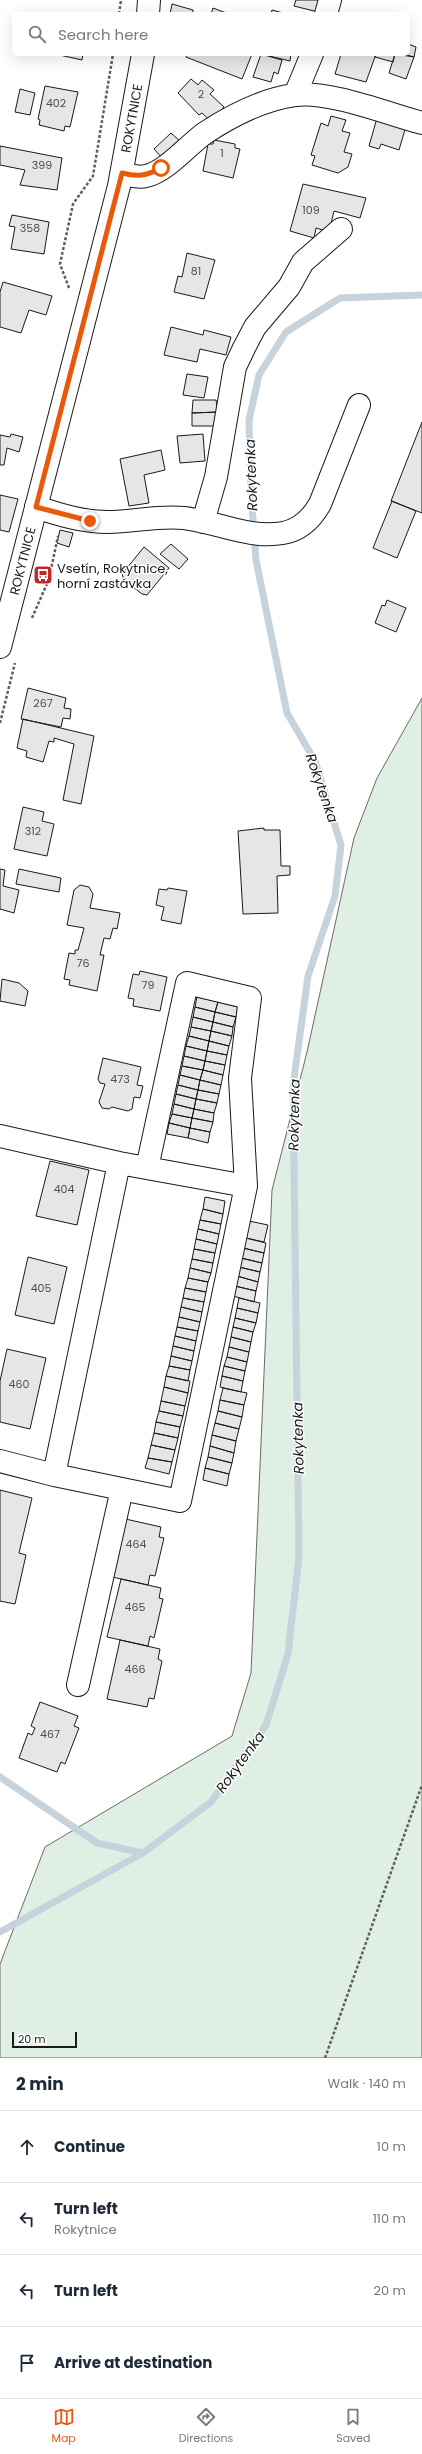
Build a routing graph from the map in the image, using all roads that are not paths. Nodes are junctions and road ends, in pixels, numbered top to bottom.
1 (149, 0) edge
2 (330, 0) edge
3 (148, 12) edge
4 (327, 12) edge
5 (143, 56) edge
6 (311, 56) edge
7 (295, 95) junction
8 (422, 123) edge
9 (122, 173) junction
10 (341, 229) dead end
11 (359, 405) dead end
12 (36, 507) junction
13 (203, 522) junction
14 (0, 646) edge
15 (0, 1136) edge
16 (120, 1163) junction
17 (147, 1168) junction
18 (246, 1186) junction
19 (0, 1461) edge
20 (54, 1475) junction
21 (122, 1489) junction
22 (78, 1685) dead end

1 - 3 street
2 - 4 street
5 - 9 street, ROKYTNICE
6 - 7 street
7 - 8 street
7 - 9 street
9 - 12 street, ROKYTNICE
10 - 13 street
11 - 13 street
12 - 13 street
12 - 14 street, ROKYTNICE
15 - 16 street
16 - 17 street
16 - 20 street
17 - 18 street
17 - 18 street
18 - 21 street
19 - 20 street
20 - 21 street
21 - 22 street

